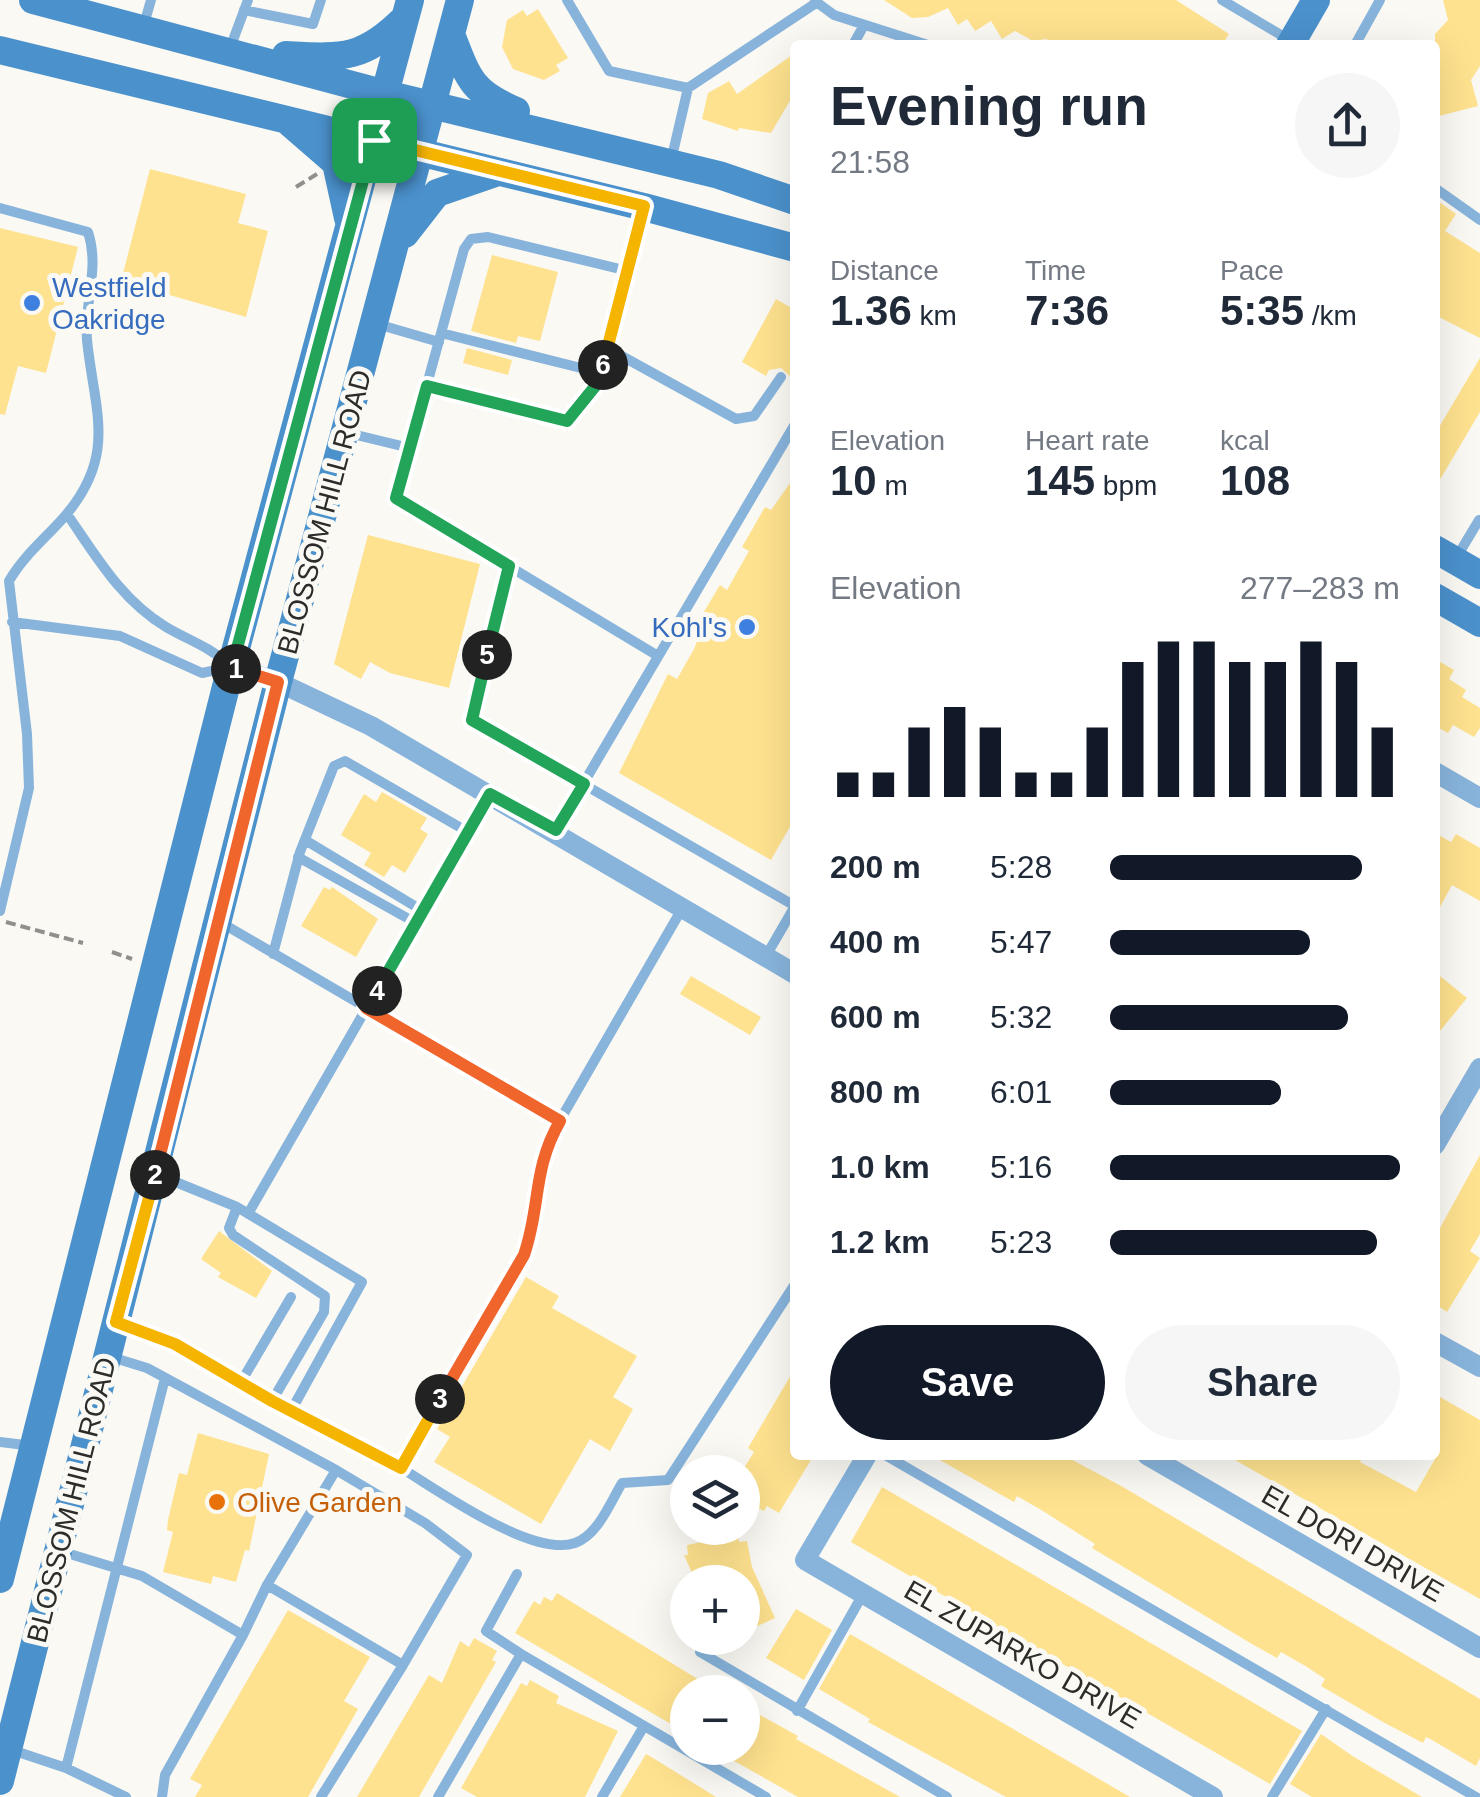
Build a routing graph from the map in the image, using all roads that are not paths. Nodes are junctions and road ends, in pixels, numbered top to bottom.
1 (33, 0) edge
2 (150, 0) edge
3 (322, 0) edge
4 (460, 0) edge
5 (567, 0) edge
6 (1222, 0) edge
7 (1316, 0) edge
8 (1380, 0) edge
9 (815, 1) edge
10 (246, 5) edge
11 (408, 8) edge
12 (864, 25) junction
13 (143, 28) junction
14 (451, 34) junction
15 (856, 40) edge
16 (912, 40) edge
17 (1286, 40) edge
18 (1293, 40) edge
19 (1358, 40) edge
20 (0, 50) edge
21 (231, 51) junction
22 (688, 88) junction
23 (386, 94) junction
24 (432, 104) junction
25 (282, 117) junction
26 (374, 140) junction
27 (586, 142) junction
28 (420, 151) junction
29 (670, 163) junction
30 (500, 171) junction
31 (1440, 192) edge
32 (790, 199) edge
33 (644, 206) junction
34 (0, 208) edge
35 (1480, 220) edge
36 (349, 234) junction
37 (790, 247) edge
38 (396, 248) junction
39 (628, 270) junction
40 (375, 324) junction
41 (440, 338) junction
42 (609, 349) junction
43 (601, 373) junction
44 (781, 377) dead end
45 (427, 386) junction
46 (344, 432) junction
47 (790, 432) edge
48 (410, 448) junction
49 (67, 514) junction
50 (1479, 520) edge
51 (1445, 555) edge
52 (509, 566) junction
53 (1480, 575) edge
54 (1440, 600) edge
55 (12, 622) junction
56 (1480, 624) edge
57 (658, 656) junction
58 (232, 667) junction
59 (278, 682) junction
60 (1440, 775) edge
61 (584, 784) junction
62 (490, 794) junction
63 (1480, 798) edge
64 (556, 830) junction
65 (468, 832) junction
66 (304, 840) junction
67 (298, 857) junction
68 (790, 903) edge
69 (682, 907) junction
70 (423, 911) junction
71 (790, 915) edge
72 (3, 917) edge
73 (218, 921) junction
74 (416, 923) junction
75 (272, 954) junction
76 (765, 958) junction
77 (790, 971) edge
78 (366, 1008) junction
79 (1480, 1068) edge
80 (560, 1121) junction
81 (1440, 1136) edge
82 (155, 1174) junction
83 (237, 1207) junction
84 (248, 1214) junction
85 (790, 1292) edge
86 (291, 1297) dead end
87 (116, 1322) junction
88 (1440, 1345) edge
89 (108, 1356) junction
90 (1480, 1367) edge
91 (165, 1378) junction
92 (241, 1382) junction
93 (272, 1401) junction
94 (291, 1411) junction
95 (0, 1442) edge
96 (34, 1446) junction
97 (863, 1460) edge
98 (893, 1460) edge
99 (1156, 1460) edge
100 (401, 1468) junction
101 (336, 1470) junction
102 (59, 1551) junction
103 (117, 1566) junction
104 (516, 1574) dead end
105 (0, 1579) edge
106 (267, 1585) junction
107 (864, 1593) junction
108 (243, 1635) junction
109 (1480, 1648) edge
110 (521, 1654) junction
111 (705, 1655) edge
112 (402, 1665) junction
113 (1326, 1709) junction
114 (797, 1711) junction
115 (644, 1726) junction
116 (8, 1749) junction
117 (66, 1768) junction
118 (0, 1782) edge
119 (120, 1796) edge
120 (162, 1797) edge
121 (321, 1797) edge
122 (438, 1797) edge
123 (602, 1797) edge
124 (766, 1797) edge
125 (947, 1797) edge
126 (1214, 1797) edge
127 (1272, 1797) edge
128 (1476, 1797) edge

1 - 13 main road
2 - 13 lane
3 - 10 lane
4 - 14 main road, BLOSSOM HILL ROAD
5 - 22 lane
6 - 17 lane
7 - 18 main road
8 - 19 lane
9 - 12 lane
9 - 22 lane
10 - 21 lane
11 - 21 main road
11 - 23 main road, BLOSSOM HILL ROAD
12 - 15 lane
12 - 16 lane
13 - 21 main road
14 - 24 main road, BLOSSOM HILL ROAD
14 - 27 main road
20 - 25 main road
21 - 23 main road
22 - 29 lane
23 - 24 main road
23 - 26 main road, BLOSSOM HILL ROAD
24 - 27 main road
24 - 28 main road, BLOSSOM HILL ROAD
25 - 26 main road
25 - 36 main road
26 - 28 main road
26 - 36 main road, BLOSSOM HILL ROAD
27 - 29 main road
28 - 30 main road
28 - 38 main road, BLOSSOM HILL ROAD
29 - 32 main road
30 - 33 main road
30 - 38 main road
31 - 35 lane
33 - 37 main road
33 - 39 lane
34 - 49 lane
36 - 58 main road, BLOSSOM HILL ROAD
38 - 40 main road, BLOSSOM HILL ROAD
39 - 41 lane
39 - 42 lane
40 - 41 lane
40 - 46 main road, BLOSSOM HILL ROAD
41 - 43 lane
41 - 45 lane
42 - 43 lane
42 - 44 lane
43 - 45 lane
45 - 48 lane
46 - 48 lane
46 - 59 main road, BLOSSOM HILL ROAD
47 - 57 lane
48 - 52 lane
49 - 55 lane
49 - 58 lane
50 - 51 lane
51 - 53 main road
52 - 57 lane
52 - 61 lane
54 - 56 main road
55 - 58 lane
55 - 72 lane
57 - 61 lane
58 - 59 street
58 - 96 main road, BLOSSOM HILL ROAD
59 - 62 street
59 - 73 main road, BLOSSOM HILL ROAD
60 - 63 street
61 - 64 lane
61 - 68 lane
62 - 64 street
62 - 65 lane
64 - 69 street
65 - 66 lane
65 - 70 lane
66 - 67 lane
66 - 70 lane
67 - 74 lane
67 - 75 lane
69 - 76 street
69 - 80 lane
70 - 74 lane
71 - 76 lane
73 - 75 lane
73 - 82 main road, BLOSSOM HILL ROAD
74 - 78 lane
75 - 78 lane
76 - 77 street
78 - 80 lane
78 - 84 lane
79 - 81 street
80 - 100 lane
82 - 83 lane
82 - 87 main road, BLOSSOM HILL ROAD
83 - 84 lane
83 - 93 lane
84 - 94 lane
85 - 100 lane
86 - 92 lane
87 - 89 main road, BLOSSOM HILL ROAD
87 - 92 lane
88 - 90 street
89 - 91 lane
89 - 102 main road, BLOSSOM HILL ROAD
91 - 101 lane
91 - 103 lane
92 - 93 lane
93 - 94 lane
94 - 100 lane
95 - 96 lane
96 - 105 main road, BLOSSOM HILL ROAD
97 - 107 street, EL ZUPARKO DRIVE
98 - 113 lane
99 - 109 street, EL DORI DRIVE
101 - 106 lane
101 - 112 lane
102 - 103 lane
102 - 116 main road, BLOSSOM HILL ROAD
103 - 108 lane
103 - 117 lane
104 - 110 lane
106 - 108 lane
106 - 112 lane
107 - 114 lane
107 - 126 street, EL ZUPARKO DRIVE
108 - 120 lane
110 - 115 lane
110 - 122 lane
111 - 114 lane
112 - 121 lane
113 - 127 lane
113 - 128 lane
114 - 125 lane
115 - 123 lane
115 - 124 lane
116 - 117 lane
116 - 118 main road, BLOSSOM HILL ROAD
117 - 119 lane

